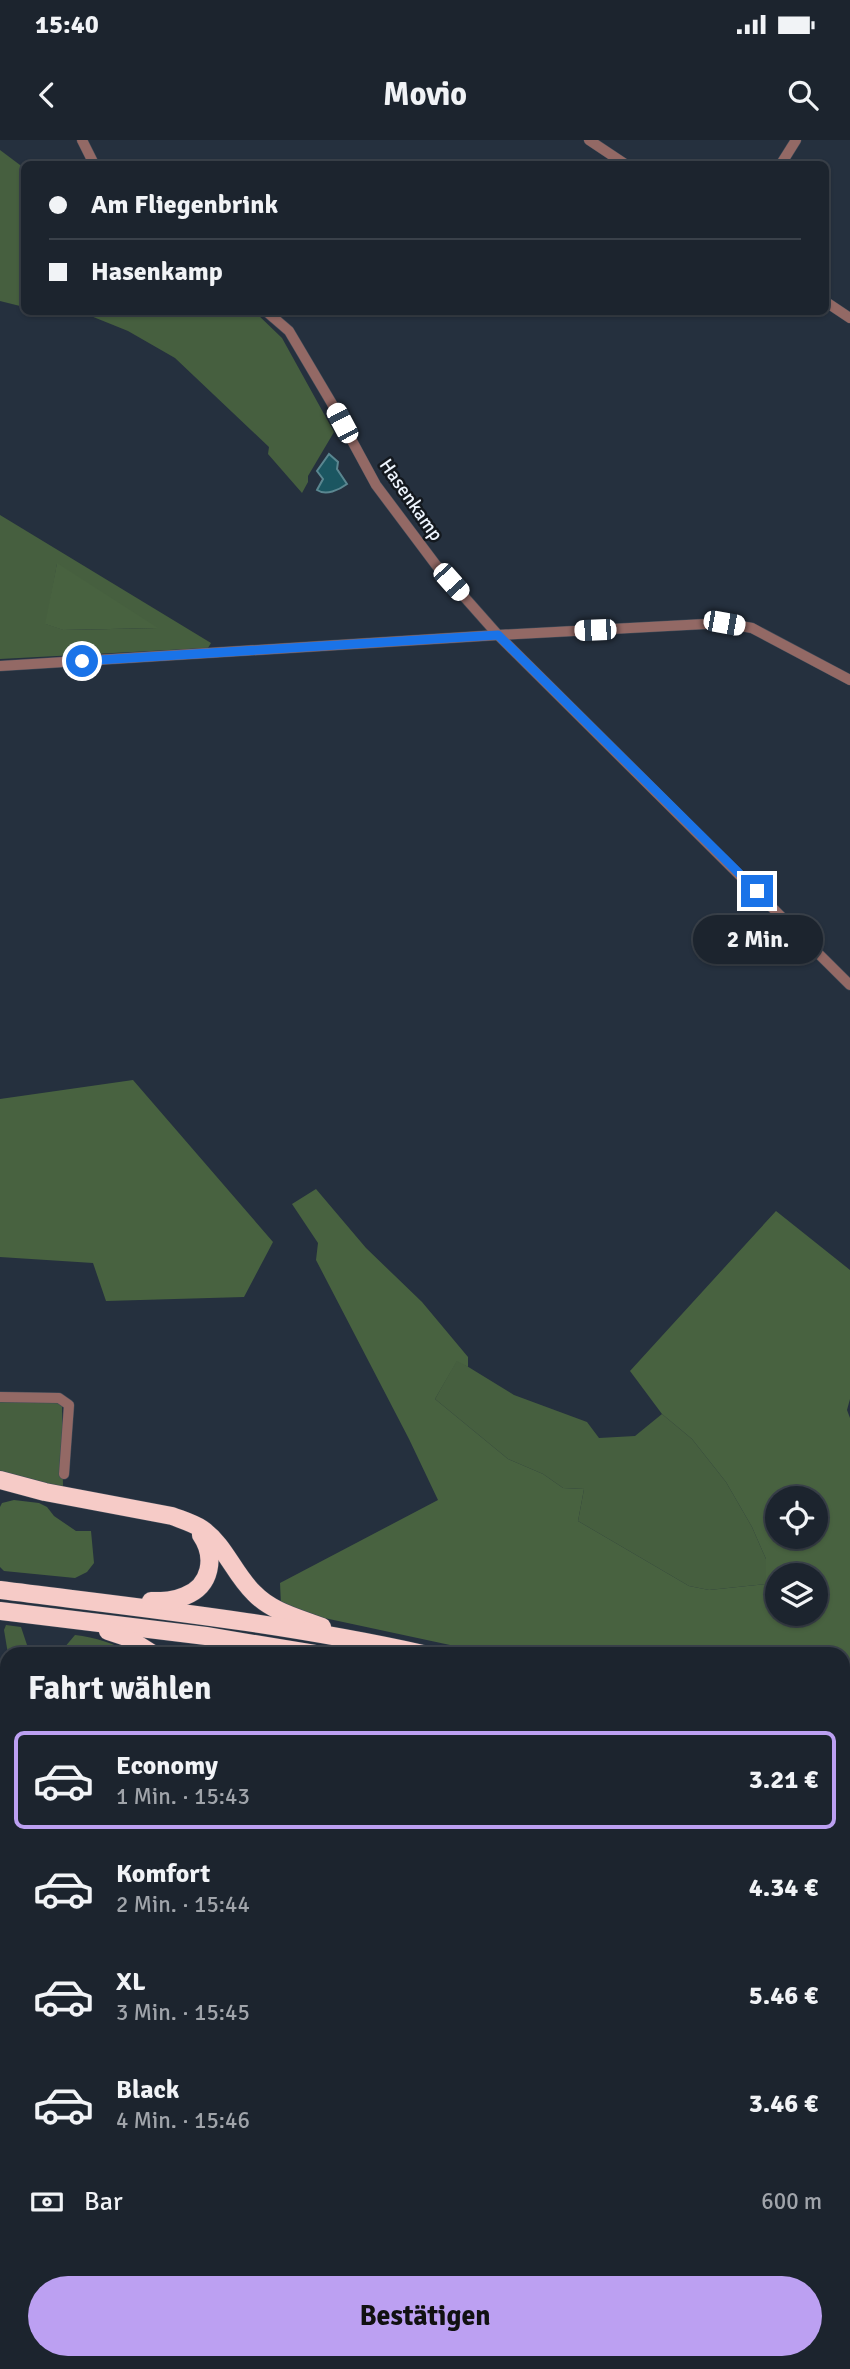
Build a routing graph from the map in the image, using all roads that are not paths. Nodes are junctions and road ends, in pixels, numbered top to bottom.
1 (82, 140) edge
2 (589, 140) edge
3 (796, 140) edge
4 (92, 161) edge
5 (620, 161) edge
6 (783, 161) edge
7 (829, 304) edge
8 (270, 315) edge
9 (850, 318) edge
10 (498, 635) junction
11 (0, 666) edge
12 (850, 680) edge
13 (850, 985) edge
14 (0, 1397) edge
15 (64, 1474) dead end
16 (0, 1486) edge
17 (172, 1516) junction
18 (0, 1590) edge
19 (91, 1602) junction
20 (0, 1611) edge
21 (81, 1621) junction
22 (355, 1640) junction
23 (142, 1647) edge
24 (273, 1647) edge
25 (389, 1647) edge

1 - 4 street
2 - 5 street
3 - 6 street
7 - 9 street
8 - 10 street, Hasenkamp
10 - 11 street
10 - 12 street
10 - 13 street, Hasenkamp
14 - 15 street
16 - 17 highway
17 - 19 highway
17 - 22 highway
18 - 19 highway
19 - 22 highway
20 - 21 highway
21 - 23 highway
21 - 24 highway
22 - 25 highway

